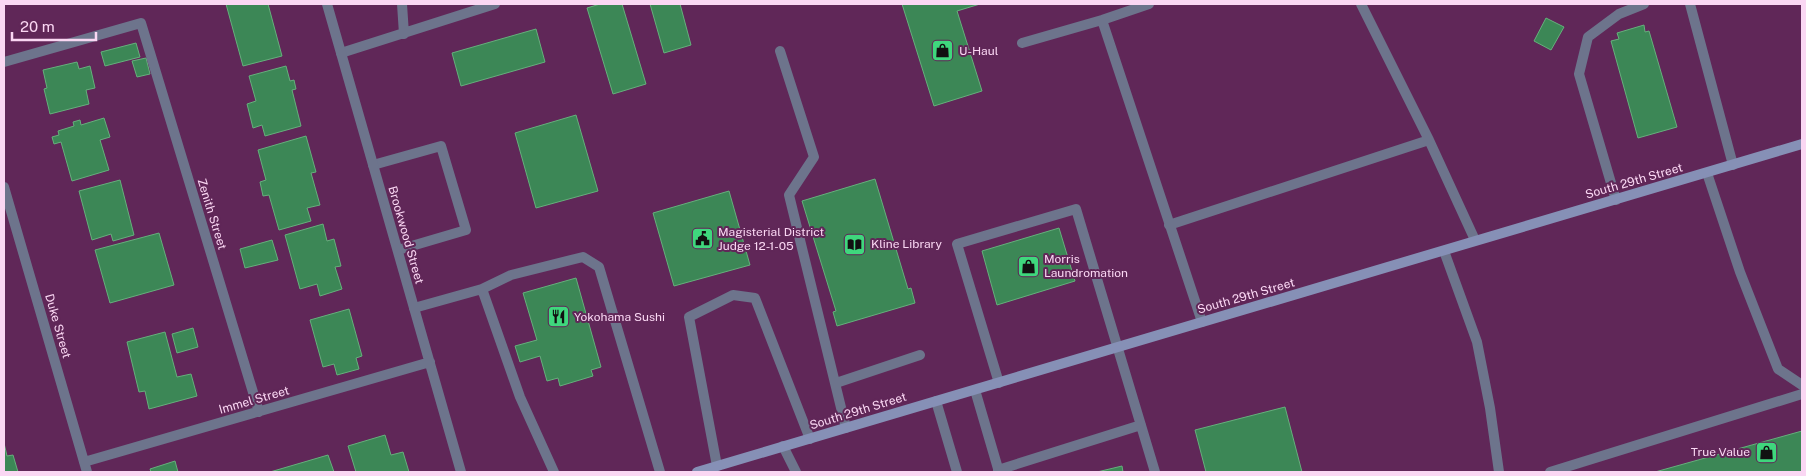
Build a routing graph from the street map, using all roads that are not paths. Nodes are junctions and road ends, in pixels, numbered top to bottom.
1 (327, 4) edge
2 (402, 4) edge
3 (494, 4) edge
4 (1149, 4) edge
5 (1362, 4) edge
6 (1644, 4) edge
7 (1690, 4) edge
8 (1102, 20) junction
9 (404, 34) junction
10 (1022, 43) dead end
11 (780, 51) dead end
12 (341, 54) junction
13 (4, 62) edge
14 (1429, 140) junction
15 (1802, 144) edge
16 (1733, 165) junction
17 (373, 166) junction
18 (1707, 173) junction
19 (4, 187) edge
20 (1616, 200) junction
21 (1168, 225) junction
22 (1475, 240) junction
23 (398, 250) junction
24 (1444, 251) junction
25 (482, 289) junction
26 (414, 308) junction
27 (1202, 322) junction
28 (1118, 347) junction
29 (920, 355) dead end
30 (430, 362) junction
31 (836, 383) junction
32 (999, 383) junction
33 (1802, 385) edge
34 (975, 390) junction
35 (1802, 394) edge
36 (936, 401) junction
37 (259, 412) junction
38 (1141, 425) junction
39 (846, 428) junction
40 (810, 439) junction
41 (783, 446) junction
42 (717, 466) junction
43 (86, 467) edge
44 (999, 471) edge
45 (462, 472) edge
46 (554, 472) edge
47 (660, 472) edge
48 (697, 472) edge
49 (796, 472) edge
50 (957, 472) edge
51 (1155, 472) edge
52 (1499, 472) edge
53 (1550, 472) edge

1 - 12 street, Brookwood Street
2 - 9 street
3 - 9 street
4 - 8 street
5 - 14 street
6 - 20 street
7 - 16 street
8 - 10 street
8 - 21 street
9 - 12 street
11 - 31 street
12 - 17 street, Brookwood Street
13 - 37 street, Zenith Street
14 - 21 street
14 - 22 street
15 - 16 street, South 29th Street
16 - 18 street, South 29th Street
17 - 23 street, Brookwood Street
17 - 23 street
18 - 20 street, South 29th Street
18 - 33 street
19 - 43 street, Duke Street
20 - 22 street, South 29th Street
21 - 27 street
22 - 24 street, South 29th Street
23 - 26 street, Brookwood Street
24 - 27 street, South 29th Street
24 - 52 street
25 - 26 street
25 - 46 street
25 - 47 street
26 - 30 street, Brookwood Street
27 - 28 street, South 29th Street
28 - 32 street, South 29th Street
28 - 32 street
28 - 38 street
29 - 31 street
30 - 37 street, Immel Street
30 - 45 street, Brookwood Street
31 - 39 street
32 - 34 street, South 29th Street
34 - 36 street, South 29th Street
34 - 44 street
35 - 53 street
36 - 39 street, South 29th Street
36 - 50 street
37 - 43 street, Immel Street
38 - 44 street
38 - 51 street
39 - 40 street, South 29th Street
40 - 41 street, South 29th Street
40 - 42 street
41 - 42 street, South 29th Street
41 - 49 street
42 - 48 street, South 29th Street

